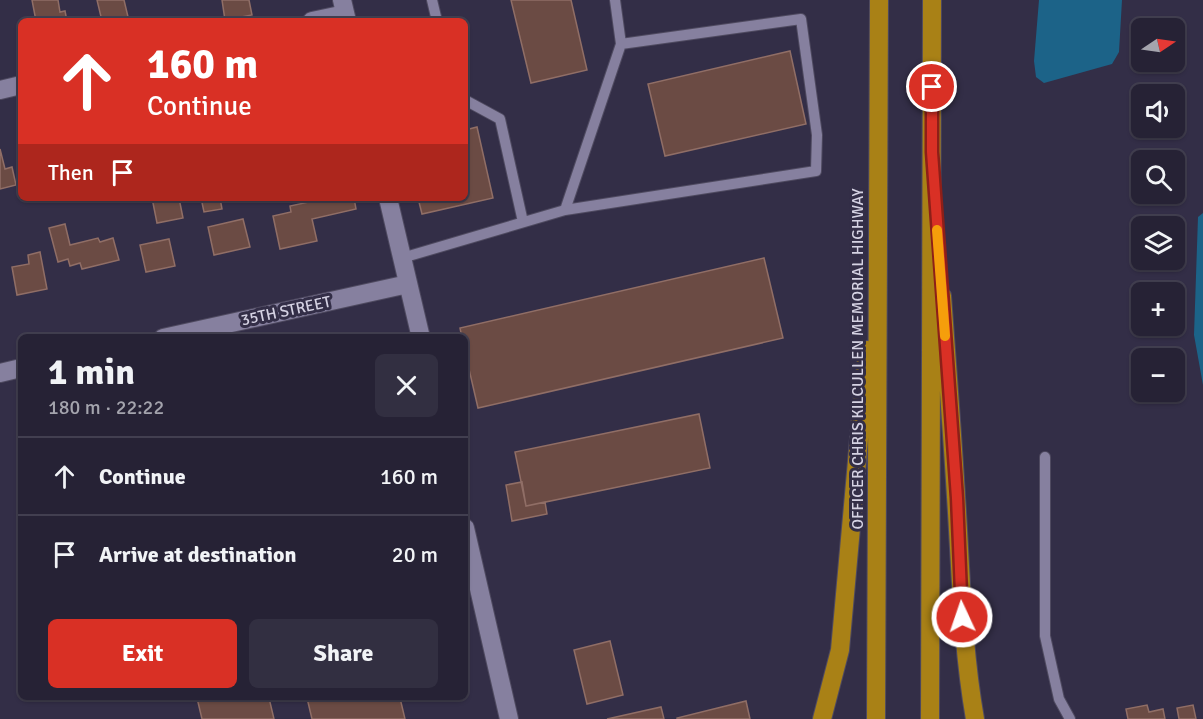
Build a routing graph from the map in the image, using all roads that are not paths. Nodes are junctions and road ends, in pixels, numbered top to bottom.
1 (432, 0) edge
2 (615, 0) edge
3 (879, 0) edge
4 (932, 0) edge
5 (345, 12) edge
6 (323, 18) edge
7 (436, 18) edge
8 (621, 44) junction
9 (18, 86) edge
10 (0, 90) edge
11 (468, 102) edge
12 (932, 152) junction
13 (389, 201) edge
14 (565, 210) junction
15 (523, 222) junction
16 (878, 229) junction
17 (402, 258) junction
18 (408, 284) junction
19 (181, 334) edge
20 (420, 334) edge
21 (18, 369) edge
22 (0, 373) edge
23 (1045, 457) dead end
24 (468, 541) edge
25 (509, 719) edge
26 (822, 719) edge
27 (876, 719) edge
28 (930, 719) edge
29 (975, 719) edge
30 (1070, 719) edge

1 - 7 lane
2 - 8 lane
3 - 16 highway, OFFICER CHRIS KILCULLEN MEMORIAL HIGHWAY
4 - 12 highway
5 - 6 main road
8 - 14 lane
8 - 14 lane
9 - 10 main road
11 - 15 lane
12 - 28 highway
12 - 29 highway
13 - 17 main road
14 - 15 lane
15 - 17 lane
16 - 26 highway
16 - 27 highway, OFFICER CHRIS KILCULLEN MEMORIAL HIGHWAY
17 - 18 main road
18 - 19 main road, 35TH STREET
18 - 20 main road
21 - 22 main road
23 - 30 lane
24 - 25 main road

